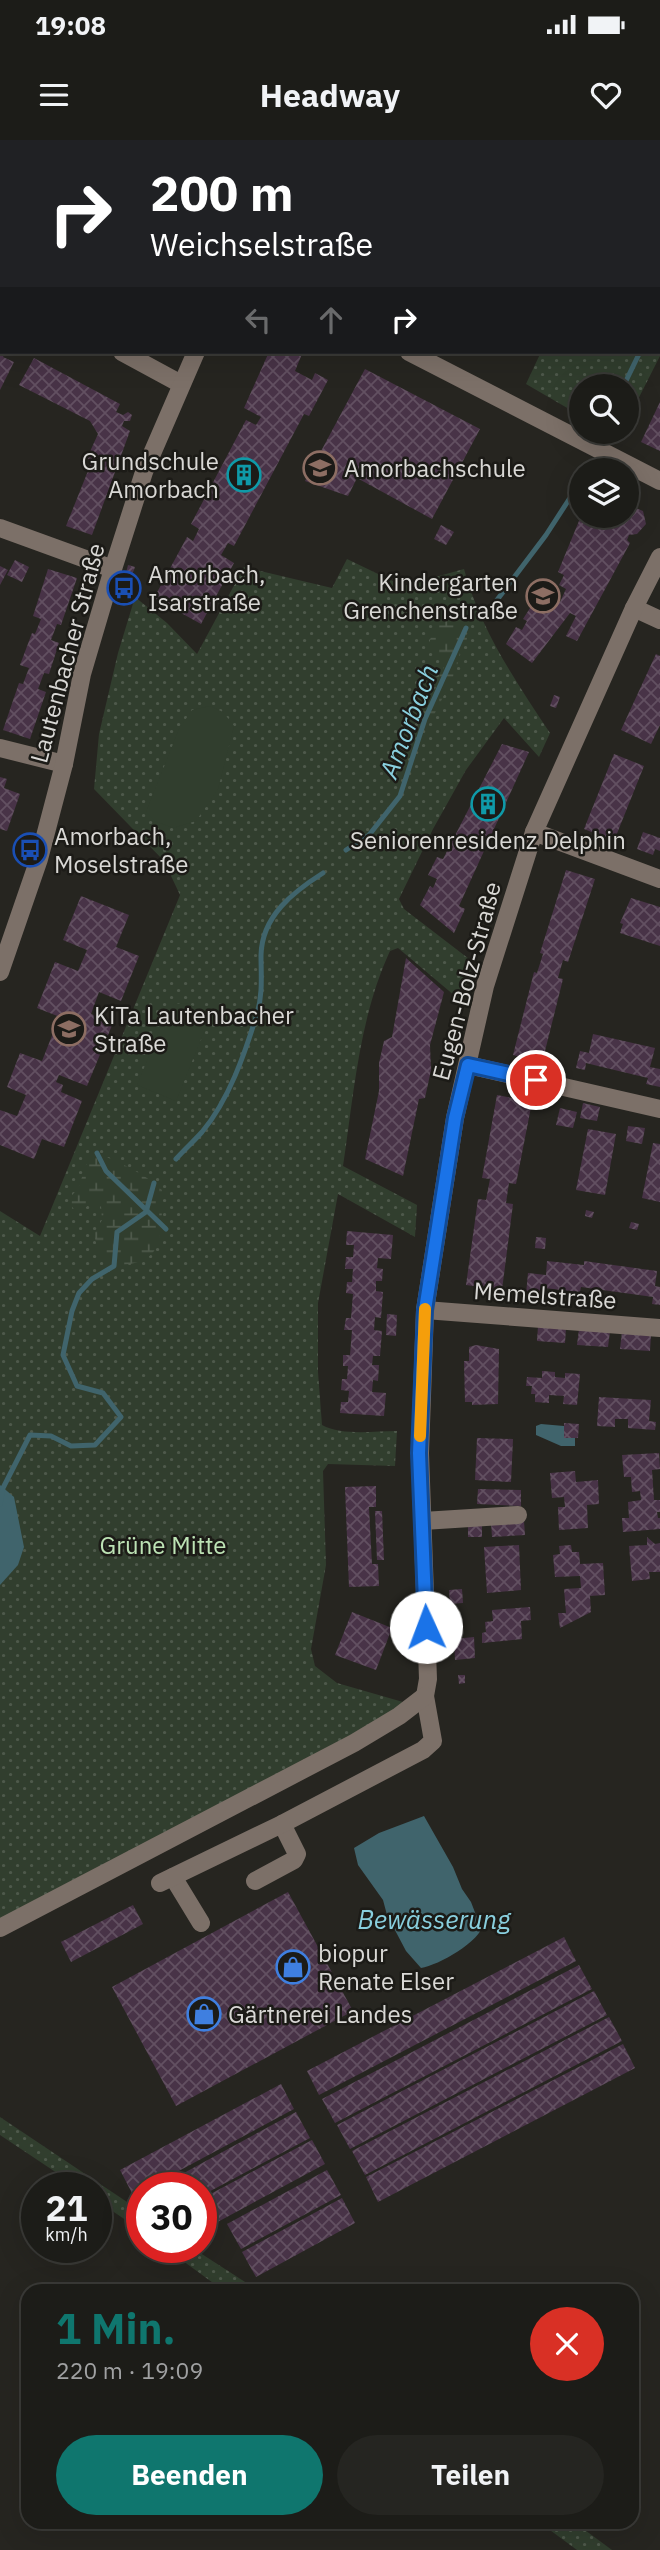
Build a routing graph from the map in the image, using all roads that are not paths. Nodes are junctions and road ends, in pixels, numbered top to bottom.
1 (126, 354) edge
2 (195, 354) edge
3 (413, 354) edge
4 (181, 384) junction
5 (660, 481) edge
6 (0, 528) edge
7 (660, 557) edge
8 (113, 569) junction
9 (634, 608) junction
10 (660, 620) edge
11 (0, 748) edge
12 (64, 764) junction
13 (534, 832) junction
14 (660, 879) edge
15 (0, 972) edge
16 (468, 1065) junction
17 (660, 1109) edge
18 (425, 1310) junction
19 (660, 1328) edge
20 (518, 1515) dead end
21 (423, 1521) junction
22 (425, 1696) junction
23 (282, 1824) junction
24 (255, 1881) dead end
25 (201, 1923) dead end
26 (0, 1928) edge

1 - 4 street
2 - 4 street, Lautenbacher Straße
3 - 5 street
4 - 8 street, Lautenbacher Straße
6 - 8 street
7 - 9 street, Eugen-Bolz-Straße
8 - 12 street, Lautenbacher Straße
9 - 10 street
9 - 13 street, Eugen-Bolz-Straße
11 - 12 street
12 - 15 street, Lautenbacher Straße
13 - 14 street
13 - 16 street, Eugen-Bolz-Straße
16 - 17 street
16 - 18 street, Eugen-Bolz-Straße
18 - 19 street, Memelstraße
18 - 21 street, Eugen-Bolz-Straße
20 - 21 street
21 - 22 street, Eugen-Bolz-Straße
22 - 23 street, Eugen-Bolz-Straße
22 - 26 street
23 - 24 street
23 - 25 street

